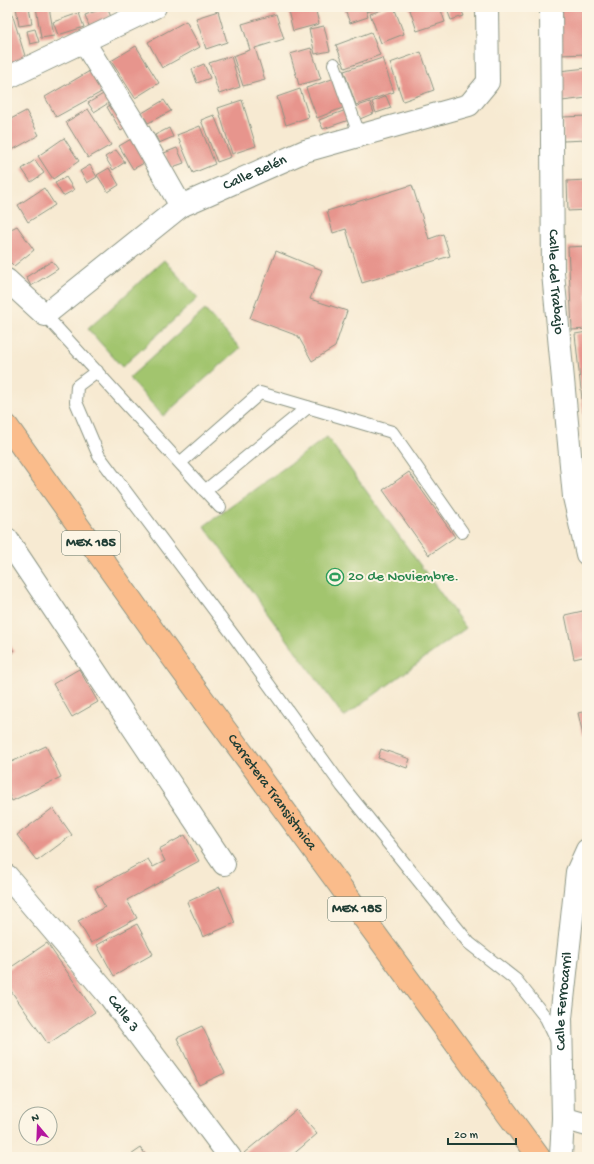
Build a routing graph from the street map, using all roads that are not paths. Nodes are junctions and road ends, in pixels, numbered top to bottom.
1 (155, 7) edge
2 (487, 7) edge
3 (551, 7) edge
4 (84, 42) junction
5 (334, 64) dead end
6 (7, 78) edge
7 (360, 137) junction
8 (181, 206) junction
9 (7, 280) edge
10 (45, 315) junction
11 (97, 371) junction
12 (308, 407) junction
13 (7, 426) edge
14 (180, 463) junction
15 (205, 491) junction
16 (580, 492) edge
17 (220, 507) dead end
18 (462, 532) dead end
19 (7, 539) edge
20 (587, 554) edge
21 (587, 850) edge
22 (224, 864) dead end
23 (7, 876) edge
24 (561, 1049) junction
25 (563, 1118) junction
26 (587, 1125) edge
27 (561, 1156) dead end
28 (230, 1157) edge
29 (539, 1157) edge

1 - 4 street
2 - 7 street, Calle Belén
3 - 16 street, Calle del Trabajo
4 - 6 street
4 - 8 street
5 - 7 lane
7 - 8 street, Calle Belén
8 - 10 street, Calle Belén
9 - 10 street
10 - 11 lane
11 - 14 lane
11 - 24 lane
12 - 14 lane
12 - 15 lane
12 - 18 lane
13 - 29 main road, Carretera Transistmica / MEX 185
14 - 15 lane
15 - 17 lane
16 - 20 street, Calle del Trabajo
19 - 22 street
21 - 24 street, Calle Ferrocarril
23 - 28 street, Calle 3
24 - 25 street, Calle Ferrocarril
25 - 26 street
25 - 27 street, Calle Ferrocarril

